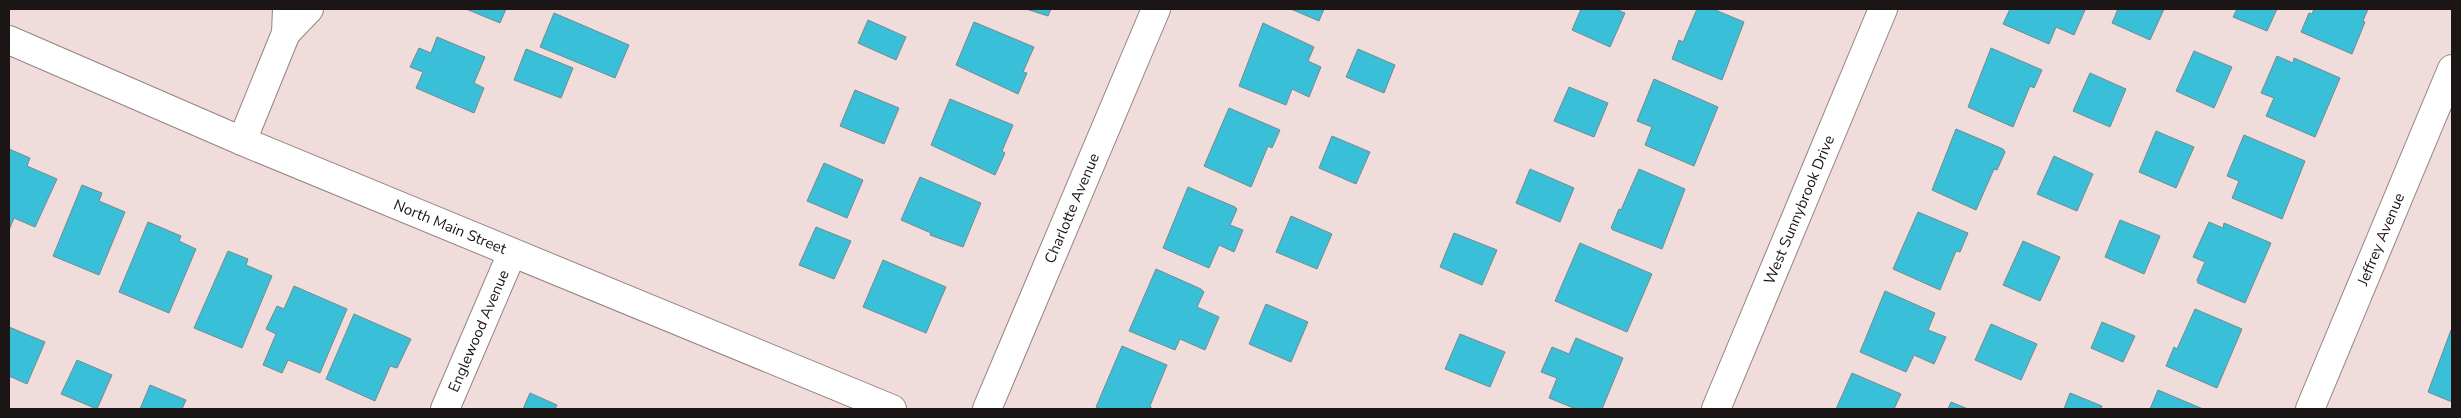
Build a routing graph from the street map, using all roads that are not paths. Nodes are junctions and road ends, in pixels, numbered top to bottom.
1 (309, 9) edge
2 (1156, 9) edge
3 (1883, 9) edge
4 (287, 21) edge
5 (9, 40) edge
6 (2452, 69) edge
7 (242, 141) junction
8 (512, 253) junction
9 (445, 409) edge
10 (892, 409) edge
11 (987, 409) edge
12 (1716, 409) edge
13 (2310, 409) edge

1 - 4 street
2 - 11 street, Charlotte Avenue
3 - 12 street, West Sunnybrook Drive
4 - 7 street
5 - 7 street, North Main Street
6 - 13 street, Jeffrey Avenue
7 - 8 street, North Main Street
8 - 9 street, Englewood Avenue
8 - 10 street, North Main Street

